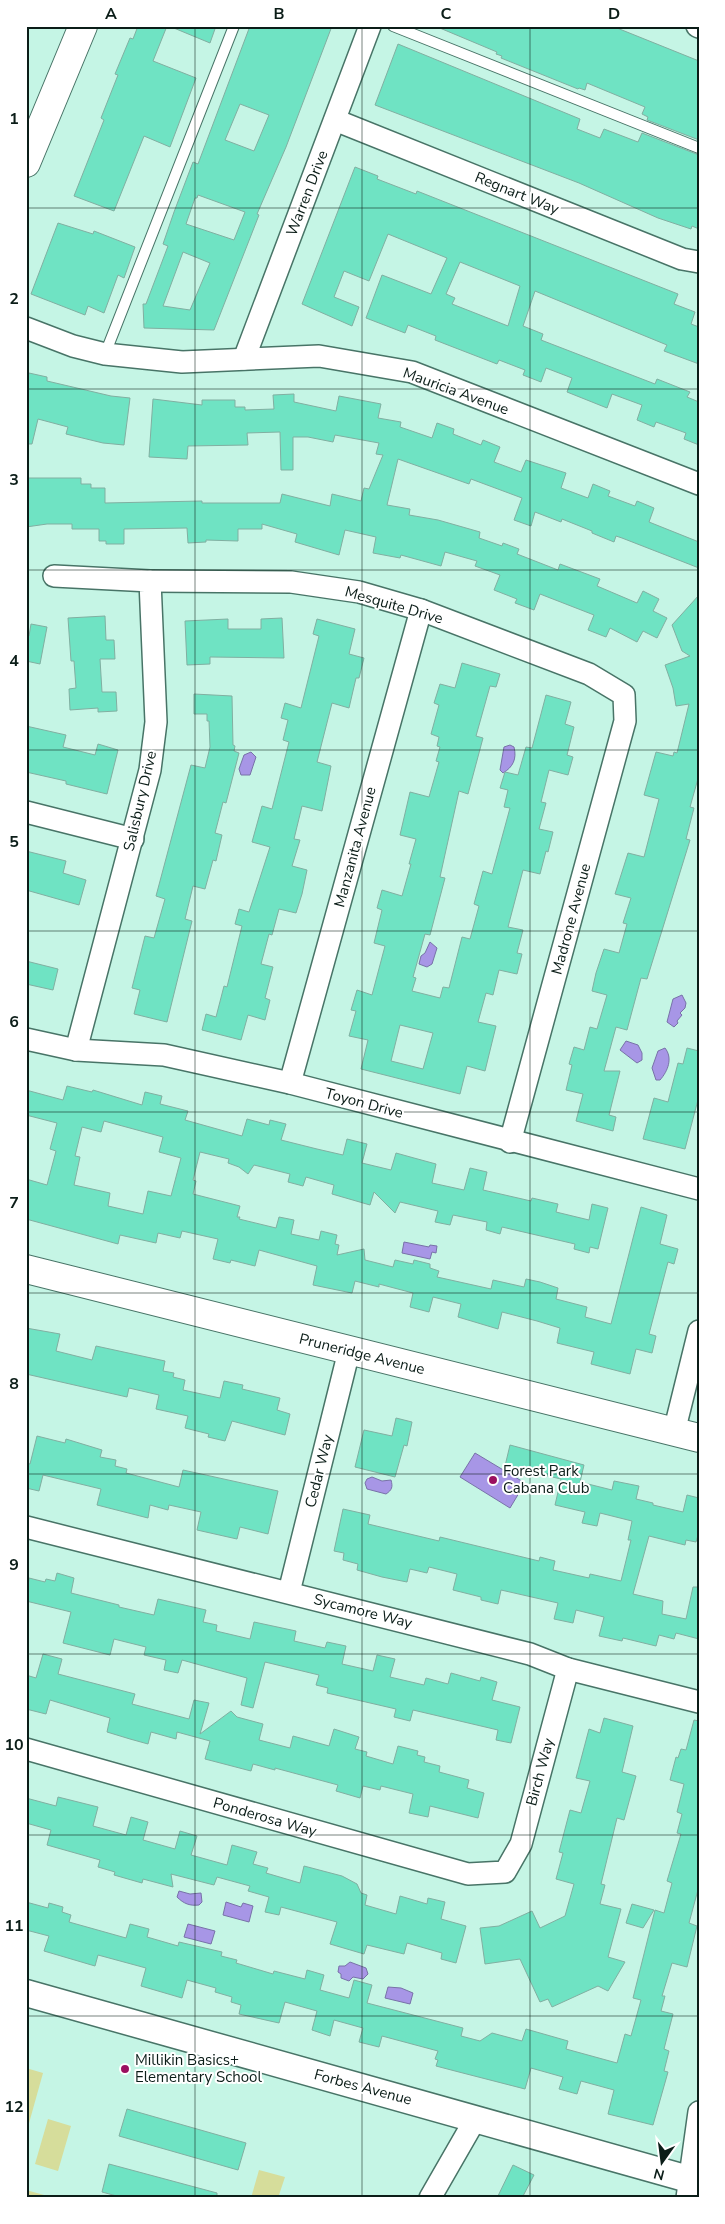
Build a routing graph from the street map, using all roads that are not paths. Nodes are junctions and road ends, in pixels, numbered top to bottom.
1 (83, 26) edge
2 (234, 26) edge
3 (370, 26) edge
4 (393, 26) edge
5 (335, 120) junction
6 (699, 148) edge
7 (26, 164) edge
8 (699, 262) edge
9 (26, 328) edge
10 (105, 354) junction
11 (244, 359) junction
12 (699, 484) edge
13 (54, 576) dead end
14 (150, 581) junction
15 (421, 610) junction
16 (624, 695) joint
17 (26, 812) edge
18 (133, 838) junction
19 (26, 1040) edge
20 (76, 1050) junction
21 (290, 1084) junction
22 (510, 1142) junction
23 (699, 1189) edge
24 (26, 1269) edge
25 (699, 1331) edge
26 (349, 1350) junction
27 (686, 1435) edge
28 (26, 1527) edge
29 (289, 1592) junction
30 (568, 1669) junction
31 (699, 1702) edge
32 (26, 1749) edge
33 (504, 1872) joint
34 (26, 1993) edge
35 (699, 2112) edge
36 (476, 2118) junction
37 (692, 2186) edge
38 (430, 2198) edge

1 - 7 main road
2 - 10 lane
3 - 5 street, Warren Drive
4 - 6 lane
5 - 8 street, Regnart Way
5 - 11 street, Warren Drive
9 - 10 street, Mauricia Avenue
10 - 11 street, Mauricia Avenue
11 - 12 street, Mauricia Avenue
13 - 14 street
14 - 15 street, Mesquite Drive
14 - 18 street, Salisbury Drive
15 - 16 street, Mesquite Drive
15 - 21 street, Manzanita Avenue
16 - 22 street, Madrone Avenue
17 - 18 street
18 - 20 street, Salisbury Drive
19 - 20 street, Toyon Drive
20 - 21 street, Toyon Drive
21 - 22 street, Toyon Drive
22 - 23 street, Toyon Drive
24 - 26 main road, Pruneridge Avenue
25 - 27 street
26 - 27 main road, Pruneridge Avenue
26 - 29 street, Cedar Way
28 - 29 street, Sycamore Way
29 - 30 street, Sycamore Way
30 - 31 street, Sycamore Way
30 - 33 street, Birch Way
32 - 33 street, Ponderosa Way
34 - 36 street, Forbes Avenue
35 - 37 street
36 - 37 street, Forbes Avenue
36 - 38 street

